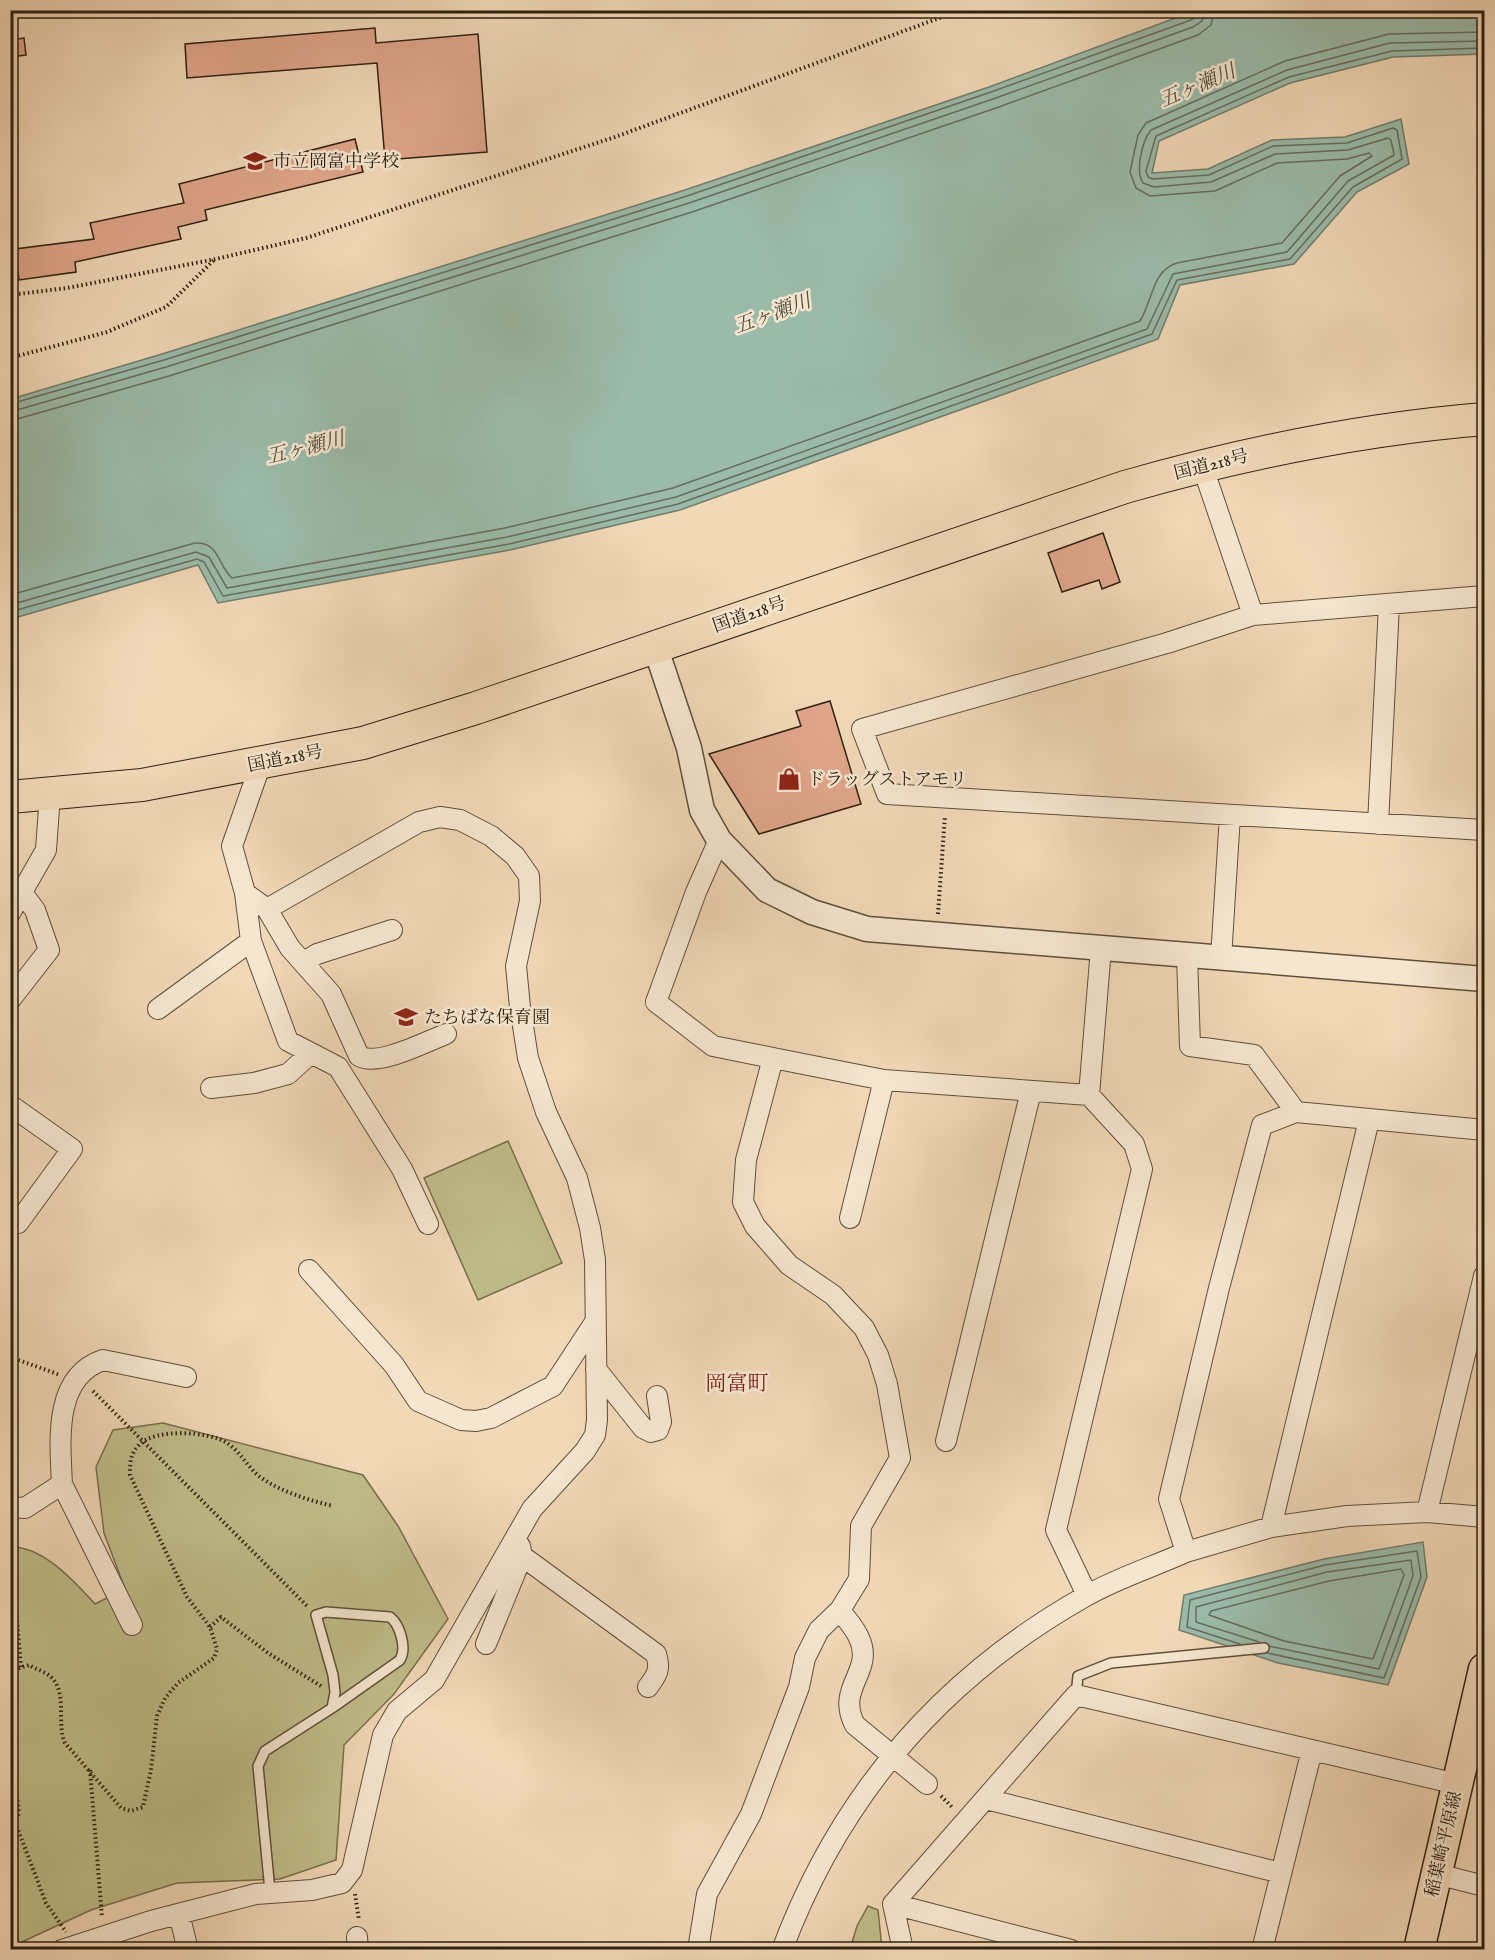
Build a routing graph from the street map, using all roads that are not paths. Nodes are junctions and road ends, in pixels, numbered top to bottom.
1 (1485, 419) edge
2 (1202, 465) junction
3 (1485, 596) edge
4 (1389, 605) junction
5 (1253, 615) junction
6 (655, 646) junction
7 (261, 763) junction
8 (50, 794) junction
9 (10, 797) edge
10 (1230, 814) junction
11 (1378, 824) junction
12 (1485, 830) edge
13 (719, 840) junction
14 (245, 893) junction
15 (23, 894) junction
16 (267, 909) junction
17 (10, 913) edge
18 (392, 930) dead end
19 (251, 941) junction
20 (1101, 948) junction
21 (1187, 956) junction
22 (1221, 958) junction
23 (304, 962) junction
24 (1485, 979) edge
25 (10, 1000) edge
26 (158, 1009) dead end
27 (446, 1034) dead end
28 (311, 1053) junction
29 (773, 1058) junction
30 (884, 1080) junction
31 (211, 1088) dead end
32 (1031, 1091) junction
33 (1089, 1095) junction
34 (10, 1105) edge
35 (1296, 1112) junction
36 (1369, 1120) junction
37 (1485, 1130) edge
38 (850, 1218) dead end
39 (18, 1223) dead end
40 (428, 1224) dead end
41 (309, 1270) dead end
42 (1485, 1276) edge
43 (595, 1323) junction
44 (596, 1369) junction
45 (186, 1377) dead end
46 (657, 1396) dead end
47 (946, 1442) dead end
48 (62, 1484) junction
49 (10, 1507) edge
50 (1427, 1512) junction
51 (1485, 1517) edge
52 (1271, 1527) junction
53 (517, 1534) junction
54 (1186, 1552) junction
55 (522, 1556) junction
56 (1087, 1595) junction
57 (840, 1610) junction
58 (132, 1625) dead end
59 (486, 1644) dead end
60 (1264, 1648) dead end
61 (1485, 1669) edge
62 (648, 1687) dead end
63 (1076, 1695) junction
64 (332, 1708) junction
65 (1312, 1750) junction
66 (892, 1755) junction
67 (927, 1784) road end
68 (1457, 1784) junction
69 (986, 1799) junction
70 (1281, 1873) junction
71 (1437, 1874) junction
72 (1485, 1886) edge
73 (270, 1891) junction
74 (893, 1904) junction
75 (179, 1914) junction
76 (69, 1947) edge
77 (188, 1950) edge
78 (698, 1950) edge
79 (782, 1950) edge
80 (903, 1950) edge
81 (1071, 1950) edge
82 (1262, 1950) edge
83 (1419, 1950) edge

1 - 2 highway, 国道218号
2 - 5 street
2 - 6 highway, 国道218号
3 - 4 street
4 - 5 street
4 - 11 street
5 - 10 street
6 - 7 highway, 国道218号
6 - 13 street
7 - 8 highway, 国道218号
7 - 14 street
8 - 9 highway, 国道218号
8 - 15 street
10 - 11 street
10 - 22 street
11 - 12 street
13 - 20 street
13 - 29 street
14 - 16 street
14 - 19 street
15 - 17 street
15 - 25 street
16 - 23 street
16 - 43 street
18 - 23 street
19 - 26 street
19 - 28 street
20 - 21 street
20 - 33 street
21 - 22 street
21 - 35 street
22 - 24 street
23 - 27 street
28 - 31 street
28 - 40 street
29 - 30 street
29 - 57 street
30 - 32 street
30 - 38 street
32 - 33 street
32 - 47 street
33 - 56 street
34 - 39 street
35 - 36 street
35 - 54 street
36 - 37 street
36 - 52 street
41 - 43 street
42 - 50 street
43 - 44 street
44 - 46 street
44 - 53 street
45 - 48 street
48 - 49 street
48 - 58 street
50 - 51 street
50 - 52 street
52 - 54 street
53 - 55 street
53 - 73 street
54 - 56 street
55 - 59 street
55 - 62 street
56 - 66 street
57 - 66 street
57 - 78 street
60 - 63 lane
61 - 68 main road, 稲葉崎平原線
63 - 65 street
63 - 69 street
64 - 64 lane
64 - 73 lane
65 - 68 street
65 - 70 street
66 - 67 street
66 - 79 street
68 - 71 main road, 稲葉崎平原線
69 - 70 street
69 - 74 street
70 - 82 street
71 - 72 street
71 - 83 main road, 稲葉崎平原線
73 - 75 street
74 - 80 street
74 - 81 street
75 - 76 street
75 - 77 street

